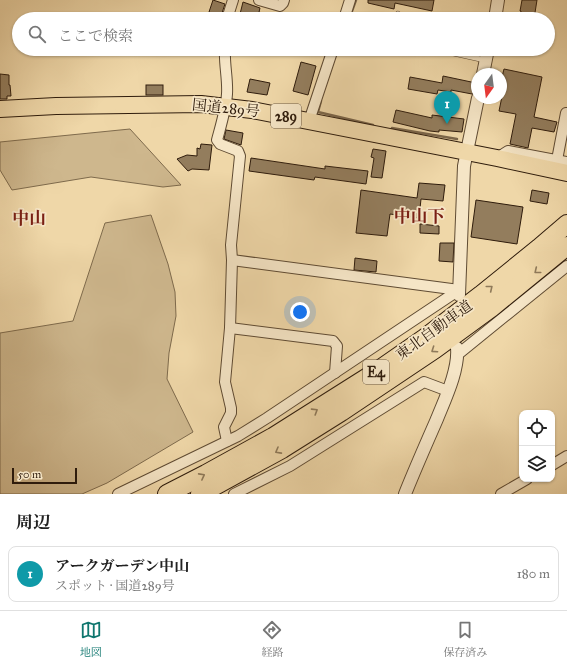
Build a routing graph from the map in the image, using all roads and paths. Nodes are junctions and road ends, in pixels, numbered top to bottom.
1 (232, 0) edge
2 (259, 0) edge
3 (284, 0) edge
4 (350, 0) edge
5 (498, 0) edge
6 (229, 12) edge
7 (346, 12) edge
8 (496, 12) edge
9 (224, 56) edge
10 (332, 56) edge
11 (487, 56) edge
12 (484, 68) edge
13 (477, 104) edge
14 (226, 106) junction
15 (0, 109) edge
16 (566, 113) edge
17 (309, 121) junction
18 (467, 152) junction
19 (564, 165) edge
20 (567, 224) edge
21 (567, 246) edge
22 (232, 260) junction
23 (567, 266) edge
24 (459, 293) junction
25 (230, 328) junction
26 (457, 352) joint
27 (335, 373) junction
28 (448, 391) junction
29 (227, 441) junction
30 (567, 456) edge
31 (555, 462) edge
32 (522, 482) edge
33 (118, 494) edge
34 (167, 494) edge
35 (200, 494) edge
36 (234, 494) edge
37 (405, 494) edge
38 (501, 494) edge

1 - 6 street
2 - 3 street
4 - 7 street
5 - 8 street
9 - 14 street
10 - 17 street
11 - 12 street
13 - 18 street
14 - 15 highway, 国道289号 / 289
14 - 17 highway, 国道289号 / 289
14 - 22 street
16 - 19 street
17 - 18 highway, 国道289号 / 289
18 - 19 highway, 国道289号 / 289
18 - 24 street
34 -> 20 highway, 東北自動車道 / E4
21 -> 35 highway, 東北自動車道 / E4
22 - 24 street
22 - 25 street
23 - 26 street
24 - 27 street
25 - 27 street
25 - 29 street
26 - 28 street
27 - 29 street
28 - 36 street
28 - 37 street
29 - 33 street
30 - 31 street
32 - 38 street

